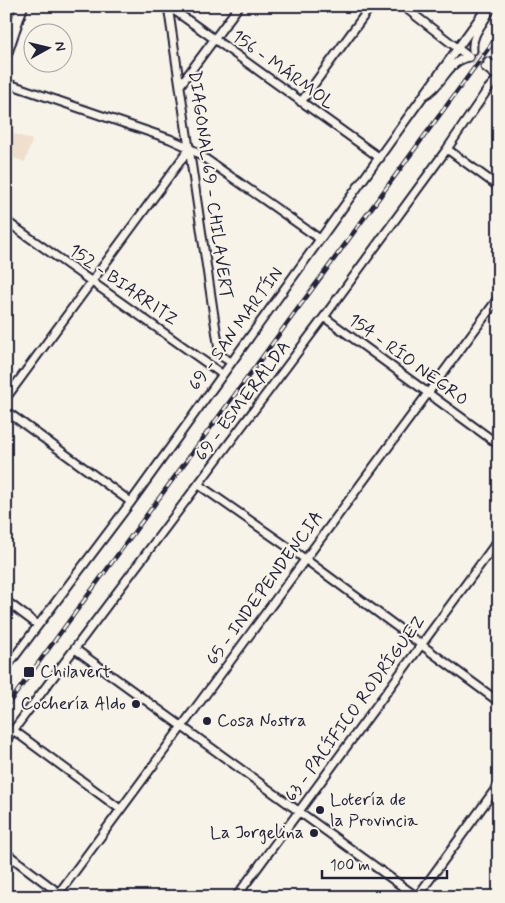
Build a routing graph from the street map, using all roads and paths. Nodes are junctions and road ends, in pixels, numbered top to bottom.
1 (22, 6) edge
2 (239, 6) edge
3 (371, 6) edge
4 (403, 6) edge
5 (490, 6) edge
6 (168, 7) edge
7 (215, 40) junction
8 (456, 48) junction
9 (471, 53) junction
10 (6, 54) edge
11 (499, 65) edge
12 (499, 78) edge
13 (6, 83) edge
14 (181, 84) junction
15 (423, 96) junction
16 (301, 102) junction
17 (190, 148) junction
18 (447, 149) junction
19 (380, 158) junction
20 (499, 187) edge
21 (6, 221) edge
22 (320, 239) junction
23 (92, 282) junction
24 (499, 297) edge
25 (324, 317) junction
26 (230, 362) junction
27 (222, 374) junction
28 (427, 392) junction
29 (6, 398) edge
30 (6, 411) edge
31 (499, 445) edge
32 (199, 485) junction
33 (131, 502) junction
34 (499, 539) edge
35 (305, 559) junction
36 (6, 601) edge
37 (38, 626) junction
38 (421, 646) junction
39 (75, 649) junction
40 (6, 668) edge
41 (499, 702) edge
42 (182, 726) junction
43 (13, 730) junction
44 (6, 740) edge
45 (499, 784) edge
46 (120, 808) junction
47 (299, 811) junction
48 (6, 853) edge
49 (60, 895) edge
50 (236, 897) edge
51 (417, 897) edge

1 - 10 street
2 - 7 street
3 - 16 street
4 - 8 street
5 - 8 street, 69 - SAN MARTÍN
5 - 9 street
6 - 7 street, 156 - MÁRMOL
6 - 14 street, DIAGONAL 69 - CHILAVERT
7 - 14 street
7 - 16 street, 156 - MÁRMOL
8 - 9 street
8 - 15 street, 69 - SAN MARTÍN
9 - 15 street
11 - 12 street
12 - 18 street, 69 - ESMERALDA
13 - 17 street
14 - 17 street, DIAGONAL 69 - CHILAVERT
15 - 19 street, 69 - SAN MARTÍN
16 - 19 street, 156 - MÁRMOL
17 - 22 street
17 - 23 street
17 - 26 street, DIAGONAL 69 - CHILAVERT
18 - 20 street
18 - 25 street, 69 - ESMERALDA
19 - 22 street, 69 - SAN MARTÍN
21 - 23 street, 152 - BIARRITZ
22 - 26 street, 69 - SAN MARTÍN
23 - 27 street, 152 - BIARRITZ
23 - 29 street
24 - 28 street, 65 - INDEPENDENCIA
25 - 28 street, 154 - RÍO NEGRO
25 - 32 street, 69 - ESMERALDA
26 - 27 street, 69 - SAN MARTÍN
27 - 33 street, 69 - SAN MARTÍN
28 - 31 street, 154 - RÍO NEGRO
28 - 35 street, 65 - INDEPENDENCIA
30 - 33 street
32 - 35 street
32 - 39 street, 69 - ESMERALDA
33 - 37 street, 69 - SAN MARTÍN
34 - 38 street, 63 - PACÍFICO RODRÍGUEZ
35 - 38 street
35 - 42 street, 65 - INDEPENDENCIA
36 - 37 street
37 - 40 street, 69 - SAN MARTÍN
38 - 41 street
38 - 47 street, 63 - PACÍFICO RODRÍGUEZ
39 - 42 street
39 - 43 street, 69 - ESMERALDA
42 - 46 street, 65 - INDEPENDENCIA
42 - 47 street
43 - 44 street, 69 - ESMERALDA
43 - 46 street
45 - 51 street
46 - 49 street, 65 - INDEPENDENCIA
47 - 50 street, 63 - PACÍFICO RODRÍGUEZ
47 - 51 street
48 - 49 street

